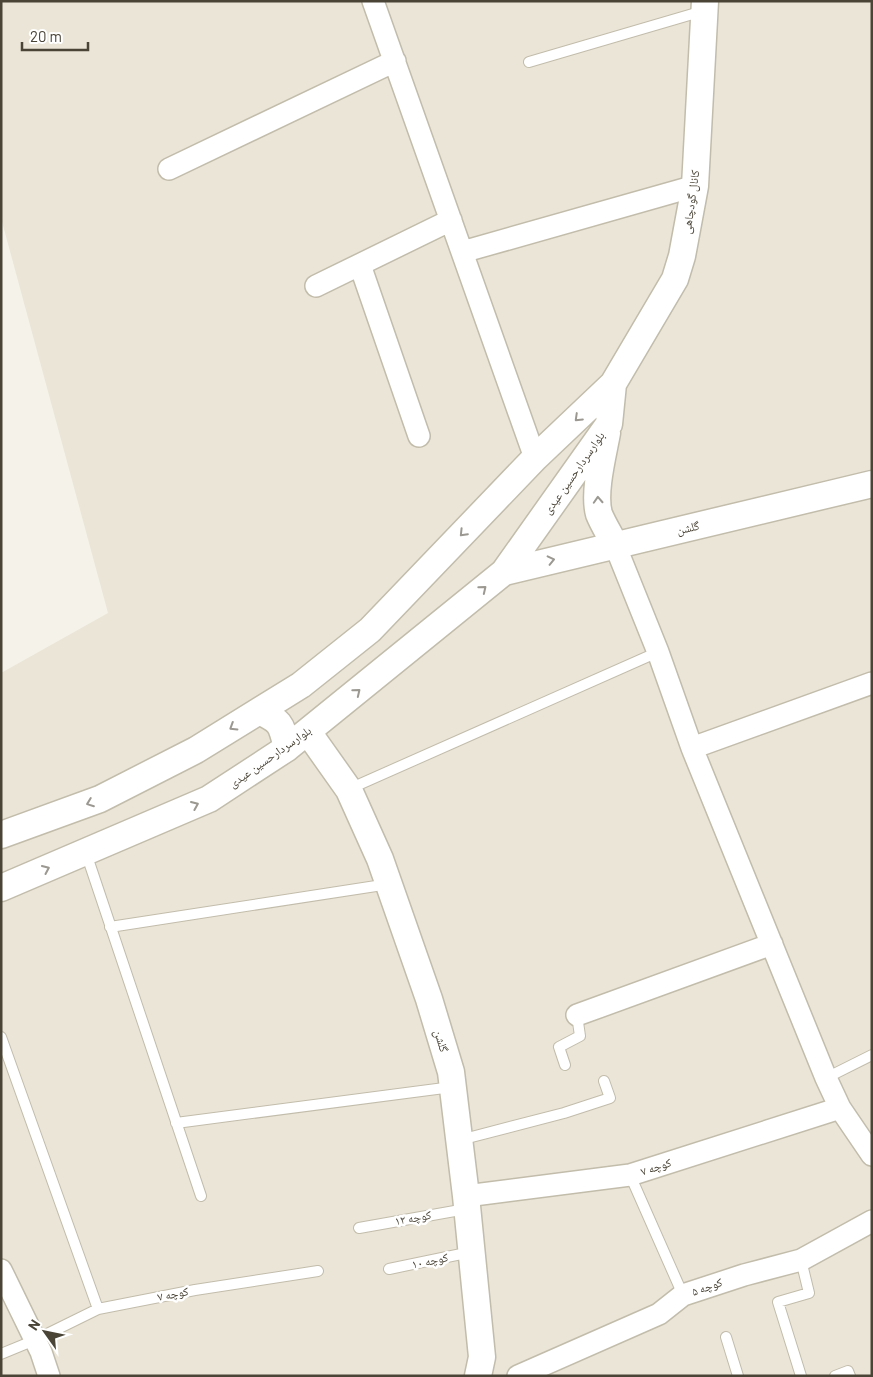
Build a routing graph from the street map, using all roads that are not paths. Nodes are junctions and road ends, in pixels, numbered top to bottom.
1 (373, 1) edge
2 (704, 6) edge
3 (395, 61) junction
4 (529, 62) dead end
5 (170, 169) dead end
6 (695, 186) junction
7 (451, 220) junction
8 (462, 252) junction
9 (360, 265) junction
10 (316, 286) dead end
11 (613, 384) junction
12 (609, 424) junction
13 (419, 436) dead end
14 (535, 458) junction
15 (872, 484) edge
16 (616, 545) junction
17 (504, 572) junction
18 (658, 652) junction
19 (872, 683) edge
20 (301, 685) junction
21 (258, 711) junction
22 (333, 711) junction
23 (308, 732) junction
24 (287, 748) junction
25 (692, 748) junction
26 (348, 790) junction
27 (1, 835) edge
28 (85, 852) junction
29 (389, 884) junction
30 (1, 888) edge
31 (110, 927) junction
32 (772, 944) junction
33 (577, 1015) joint
34 (1, 1037) edge
35 (872, 1055) edge
36 (565, 1065) dead end
37 (826, 1078) junction
38 (604, 1081) dead end
39 (452, 1086) junction
40 (840, 1108) junction
41 (176, 1123) junction
42 (459, 1140) junction
43 (872, 1155) edge
44 (630, 1175) junction
45 (201, 1196) dead end
46 (467, 1202) junction
47 (872, 1221) edge
48 (359, 1228) dead end
49 (472, 1252) junction
50 (800, 1260) junction
51 (389, 1269) dead end
52 (1, 1270) edge
53 (318, 1271) dead end
54 (683, 1295) junction
55 (98, 1309) junction
56 (726, 1337) dead end
57 (35, 1340) junction
58 (1, 1354) edge
59 (49, 1376) edge
60 (478, 1376) edge
61 (518, 1376) edge
62 (738, 1376) edge
63 (802, 1376) edge
64 (835, 1376) edge
65 (850, 1376) edge

1 - 3 street
2 - 4 lane
2 - 6 street, کانال گودچاهی
3 - 5 street
3 - 7 street
6 - 8 street
6 - 11 street, کانال گودچاهی
7 - 8 street
7 - 9 street
8 - 14 street
9 - 10 street
9 - 13 street
11 - 12 street, بلوارسردارحسین عیدی
11 -> 14 street
16 -> 12 street
12 - 17 street, بلوارسردارحسین عیدی
14 -> 20 street
15 - 16 street, گلشن
17 -> 16 street, گلشن
16 - 18 street
22 -> 17 street, بلوارسردارحسین عیدی
18 - 25 street
18 - 26 lane
19 - 25 street
20 - 21 street
20 - 22 street
21 - 24 street
21 -> 27 street
22 - 23 street, بلوارسردارحسین عیدی
23 - 24 street, بلوارسردارحسین عیدی
23 - 26 street, گلشن
28 -> 24 street, بلوارسردارحسین عیدی
25 - 32 street
26 - 29 street, گلشن
30 -> 28 street, بلوارسردارحسین عیدی
28 - 31 lane
29 - 31 lane
29 - 39 street, گلشن
31 - 41 lane
32 - 33 street
32 - 37 street
33 - 36 lane
34 - 55 lane
35 - 37 lane
37 - 40 street
38 - 42 lane
39 - 41 lane
39 - 42 street, گلشن
40 - 43 street
40 - 44 street, کوچه ۷
41 - 45 lane
42 - 46 street, گلشن
44 - 46 street, کوچه ۷
44 - 54 lane
46 - 48 lane, کوچه ۱۲
46 - 49 street, گلشن
47 - 50 street, کوچه ۵
49 - 51 lane, کوچه ۱۰
49 - 60 street, گلشن
50 - 54 street, کوچه ۵
50 - 63 lane
52 - 57 street
53 - 55 lane, کوچه ۷
54 - 61 street, کوچه ۵
55 - 57 lane, کوچه ۷
56 - 62 lane
57 - 58 lane, کوچه ۷
57 - 59 street
64 - 65 lane

